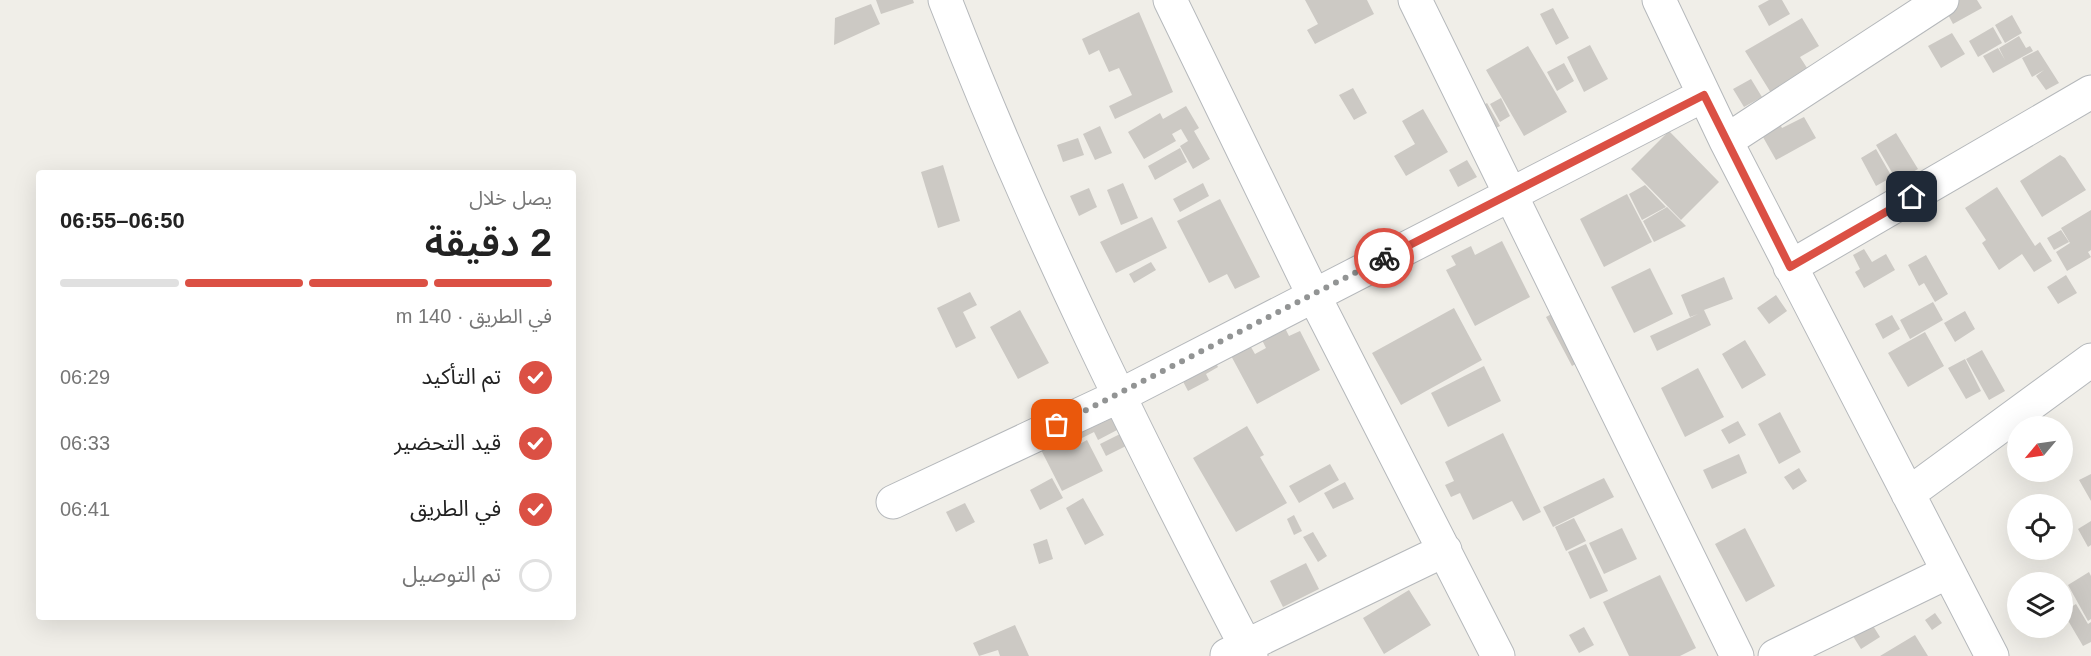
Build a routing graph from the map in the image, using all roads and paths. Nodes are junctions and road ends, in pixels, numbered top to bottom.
1 (945, 0) edge
2 (1170, 0) edge
3 (1415, 0) edge
4 (1659, 0) edge
5 (1942, 0) edge
6 (2091, 92) edge
7 (1704, 95) junction
8 (1726, 141) junction
9 (1509, 194) junction
10 (1790, 267) junction
11 (1313, 294) junction
12 (2091, 360) edge
13 (1119, 396) junction
14 (1908, 494) junction
15 (893, 502) dead end
16 (1445, 550) junction
17 (1948, 572) junction
18 (1241, 653) edge
19 (1498, 656) edge
20 (1737, 656) edge
21 (1775, 656) edge
22 (1992, 656) edge

1 - 13 street
2 - 11 street
3 - 9 street
4 - 7 street
5 - 8 street
6 - 10 street
7 - 8 street
7 - 9 street
8 - 10 street
9 - 11 street
9 - 20 street
10 - 14 street
11 - 13 street
11 - 16 street
12 - 14 street
13 - 15 street
13 - 18 street
14 - 17 street
16 - 18 street
16 - 19 street
17 - 21 street
17 - 22 street

